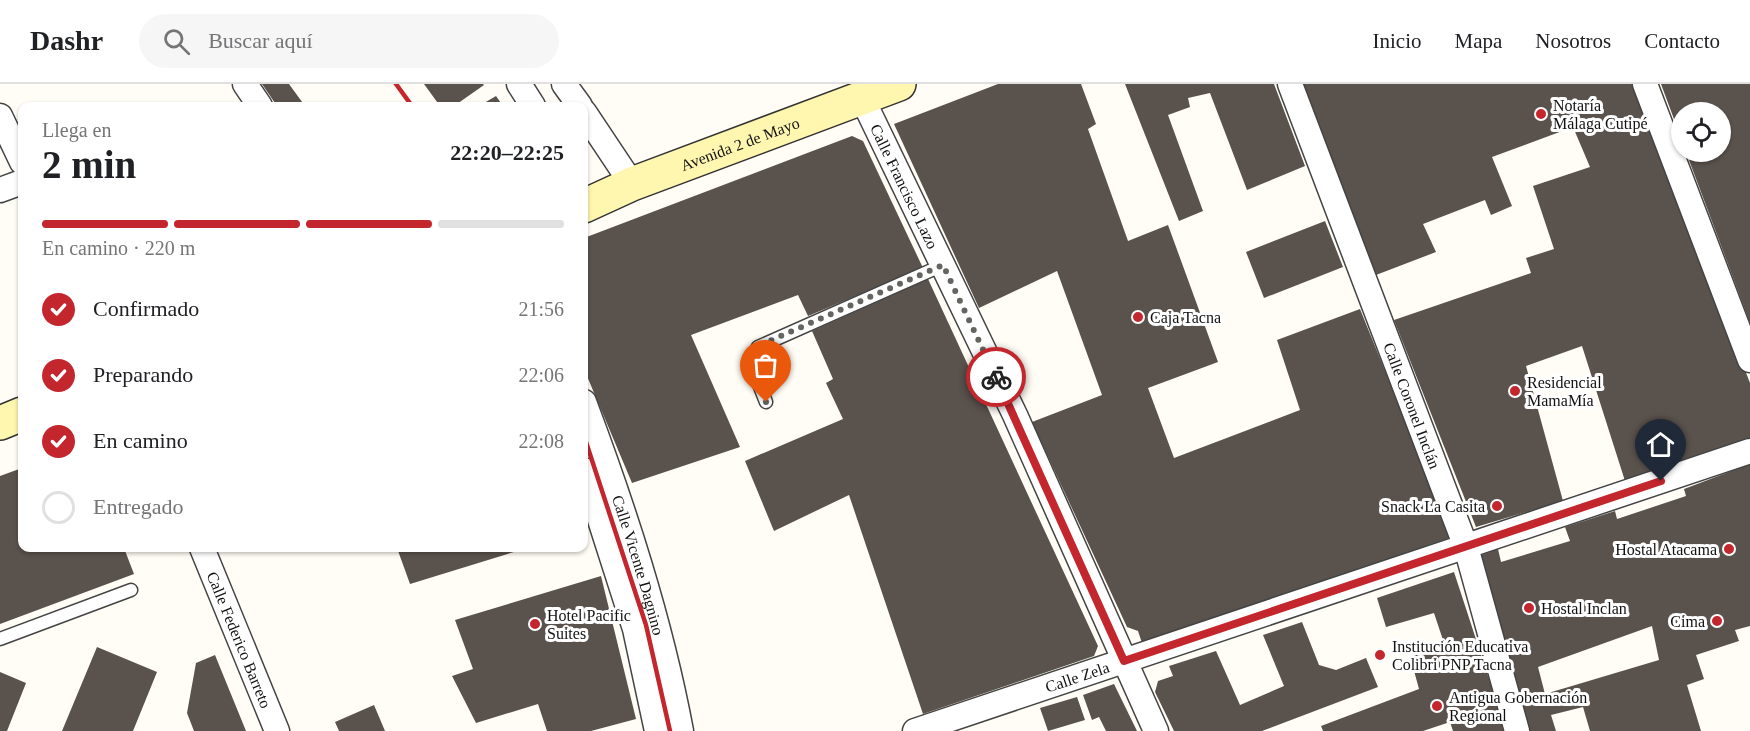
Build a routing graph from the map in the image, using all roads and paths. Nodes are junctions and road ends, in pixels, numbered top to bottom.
1 (245, 84) edge
2 (519, 84) edge
3 (564, 84) edge
4 (899, 84) edge
5 (1290, 84) edge
6 (1645, 84) edge
7 (862, 98) junction
8 (257, 102) edge
9 (530, 102) edge
10 (577, 102) edge
11 (0, 116) edge
12 (588, 118) edge
13 (18, 154) edge
14 (18, 183) edge
15 (632, 184) junction
16 (0, 190) edge
17 (588, 197) edge
18 (943, 265) junction
19 (1750, 360) edge
20 (766, 402) dead end
21 (588, 413) edge
22 (18, 416) edge
23 (0, 423) edge
24 (1750, 451) edge
25 (588, 482) edge
26 (1466, 547) junction
27 (204, 552) edge
28 (131, 590) dead end
29 (0, 639) edge
30 (1124, 661) junction
31 (277, 731) edge
32 (657, 731) edge
33 (681, 731) edge
34 (915, 731) edge
35 (1156, 731) edge
36 (1517, 731) edge

1 - 8 street
2 - 9 street
3 - 10 street
4 - 7 street, Avenida 2 de Mayo
5 - 26 street, Calle Coronel Inclán
6 - 19 street
7 - 15 street, Avenida 2 de Mayo
7 - 18 street, Calle Francisco Lazo
11 - 13 street
12 - 15 street
14 - 16 street
15 - 17 street, Avenida 2 de Mayo
18 - 20 lane
18 - 30 street, Calle Francisco Lazo
21 - 33 street, Calle Vicente Dagnino
22 - 23 street
24 - 26 street, Calle Zela
25 - 32 street, Calle Vicente Dagnino
26 - 30 street, Calle Zela
26 - 36 street, Calle Coronel Inclán
27 - 31 street, Calle Federico Barreto
28 - 29 lane
30 - 34 street, Calle Zela
30 - 35 street, Calle Francisco Lazo

